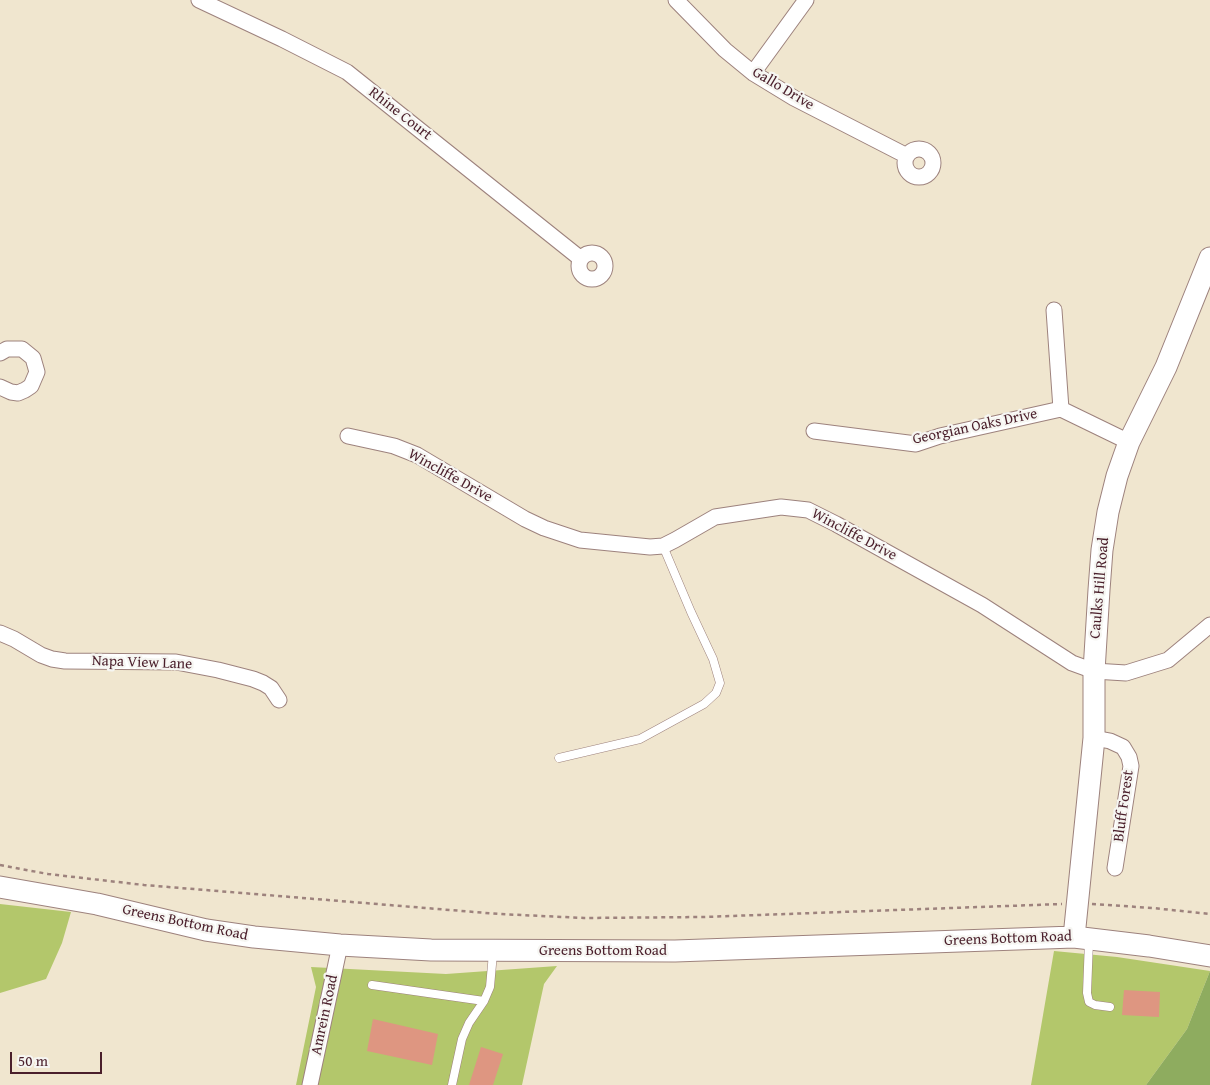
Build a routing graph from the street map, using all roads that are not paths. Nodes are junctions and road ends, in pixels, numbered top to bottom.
1 (199, 0) edge
2 (676, 0) edge
3 (806, 0) edge
4 (753, 73) junction
5 (907, 156) dead end
6 (1210, 258) edge
7 (580, 259) dead end
8 (1054, 310) dead end
9 (0, 353) edge
10 (0, 387) edge
11 (1061, 409) junction
12 (814, 431) dead end
13 (348, 436) dead end
14 (1129, 442) junction
15 (663, 546) junction
16 (1210, 625) edge
17 (0, 633) edge
18 (1094, 671) junction
19 (280, 700) dead end
20 (1094, 738) junction
21 (559, 758) dead end
22 (1115, 868) dead end
23 (0, 887) edge
24 (1082, 938) junction
25 (340, 945) junction
26 (493, 951) junction
27 (1210, 956) edge
28 (372, 985) dead end
29 (484, 1001) junction
30 (1110, 1006) dead end
31 (310, 1085) edge
32 (452, 1085) edge

1 - 7 street, Rhine Court
2 - 4 street, Gallo Drive
3 - 4 street
4 - 5 street, Gallo Drive
6 - 14 street, Caulks Hill Road
8 - 11 street
9 - 10 street
11 - 12 street, Georgian Oaks Drive
11 - 14 street
13 - 15 street, Wincliffe Drive
14 - 18 street, Caulks Hill Road
15 - 18 street, Wincliffe Drive
15 - 21 lane
16 - 18 street, Wincliffe Drive
17 - 19 street, Napa View Lane
18 - 20 street, Caulks Hill Road
20 - 22 street, Bluff Forest
20 - 24 street, Caulks Hill Road
23 - 25 street, Greens Bottom Road
24 - 26 street, Greens Bottom Road
24 - 27 street, Greens Bottom Road
24 - 30 lane
25 - 26 street, Greens Bottom Road
25 - 31 street, Amrein Road
26 - 29 lane
28 - 29 lane
29 - 32 lane

